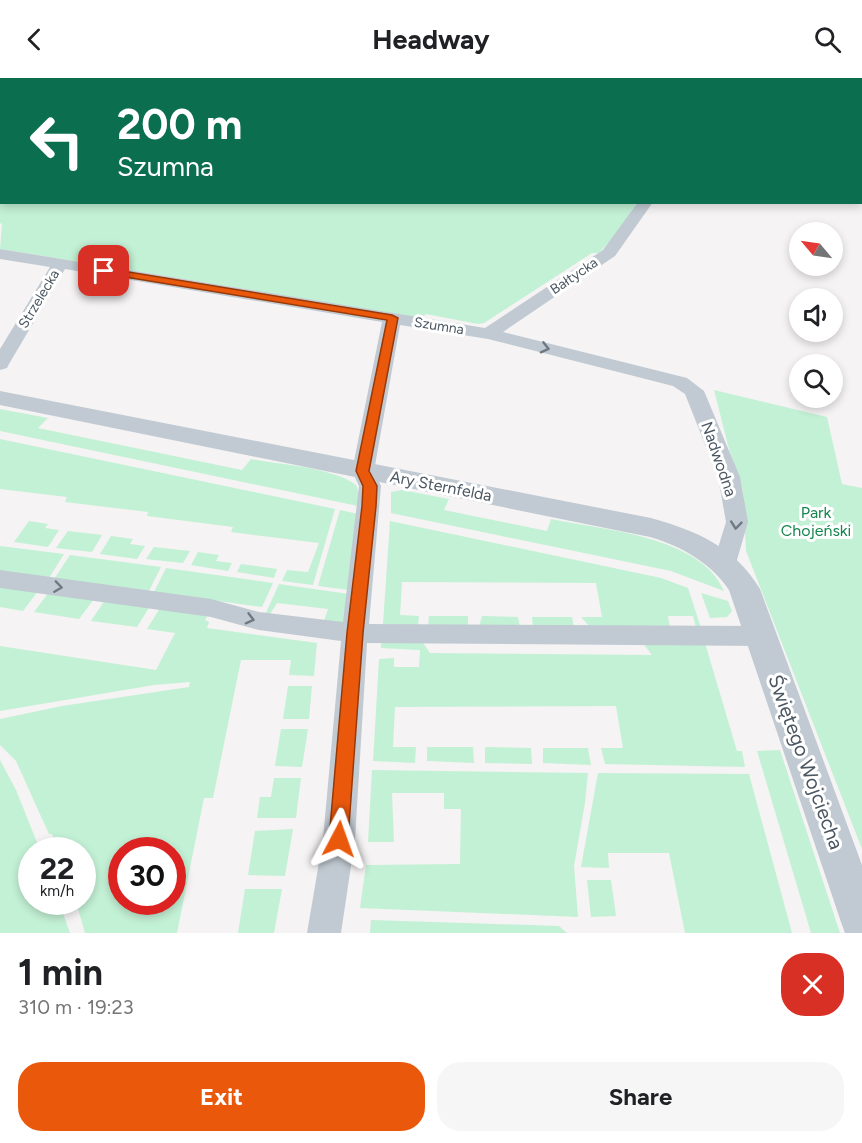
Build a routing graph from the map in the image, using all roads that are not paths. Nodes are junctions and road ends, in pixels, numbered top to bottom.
1 (645, 204) edge
2 (0, 254) edge
3 (60, 264) junction
4 (392, 318) junction
5 (488, 334) junction
6 (0, 364) edge
7 (694, 391) joint
8 (0, 398) edge
9 (363, 471) junction
10 (725, 564) junction
11 (0, 579) edge
12 (355, 633) junction
13 (761, 636) junction
14 (862, 922) edge
15 (324, 933) edge

1 - 5 street, Bałtycka
2 - 3 street, Szumna
3 - 4 street, Szumna
3 - 6 street, Strzelecka
4 - 5 street, Szumna
4 - 9 street
5 -> 7 street, Szumna
7 -> 10 street, Nadwodna
8 - 9 street, Ary Sternfelda
9 - 10 street, Ary Sternfelda
9 - 12 street
10 - 13 street, Ary Sternfelda
11 -> 12 street
12 - 13 street
12 - 15 street
13 - 14 street, Świętego Wojciecha

